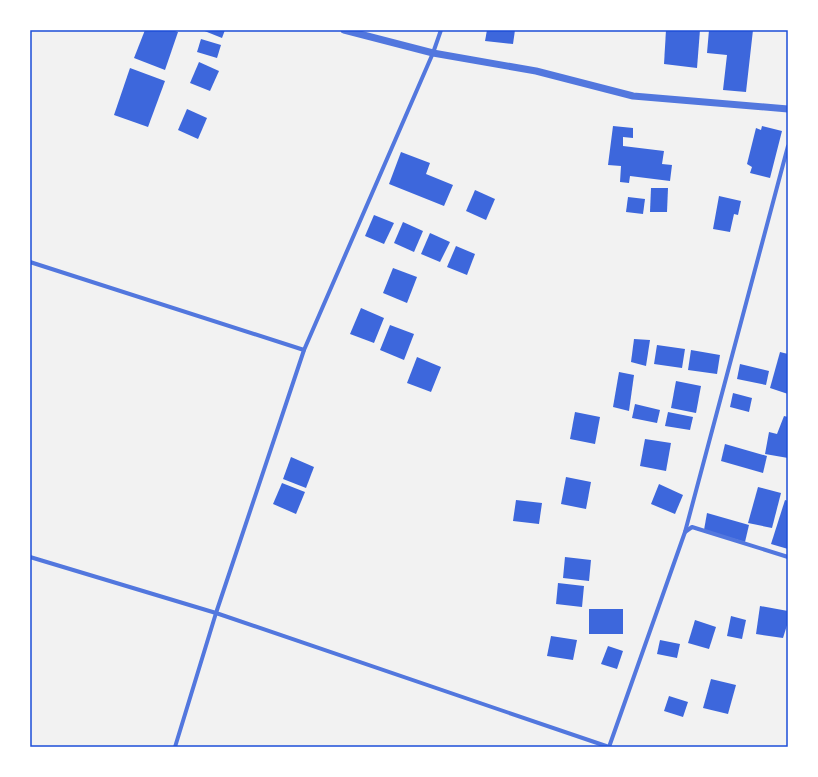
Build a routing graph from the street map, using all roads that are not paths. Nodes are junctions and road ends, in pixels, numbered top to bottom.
1 (344, 30) edge
2 (441, 30) edge
3 (433, 53) junction
4 (788, 109) edge
5 (788, 146) edge
6 (30, 262) edge
7 (304, 350) junction
8 (685, 532) junction
9 (30, 557) edge
10 (788, 557) edge
11 (216, 613) junction
12 (175, 747) edge
13 (609, 747) edge

1 - 3 street
2 - 3 street
3 - 4 street
3 - 7 street
5 - 8 street
6 - 7 street
7 - 11 street
8 - 10 street
8 - 13 street
9 - 11 street
11 - 12 street
11 - 13 street

